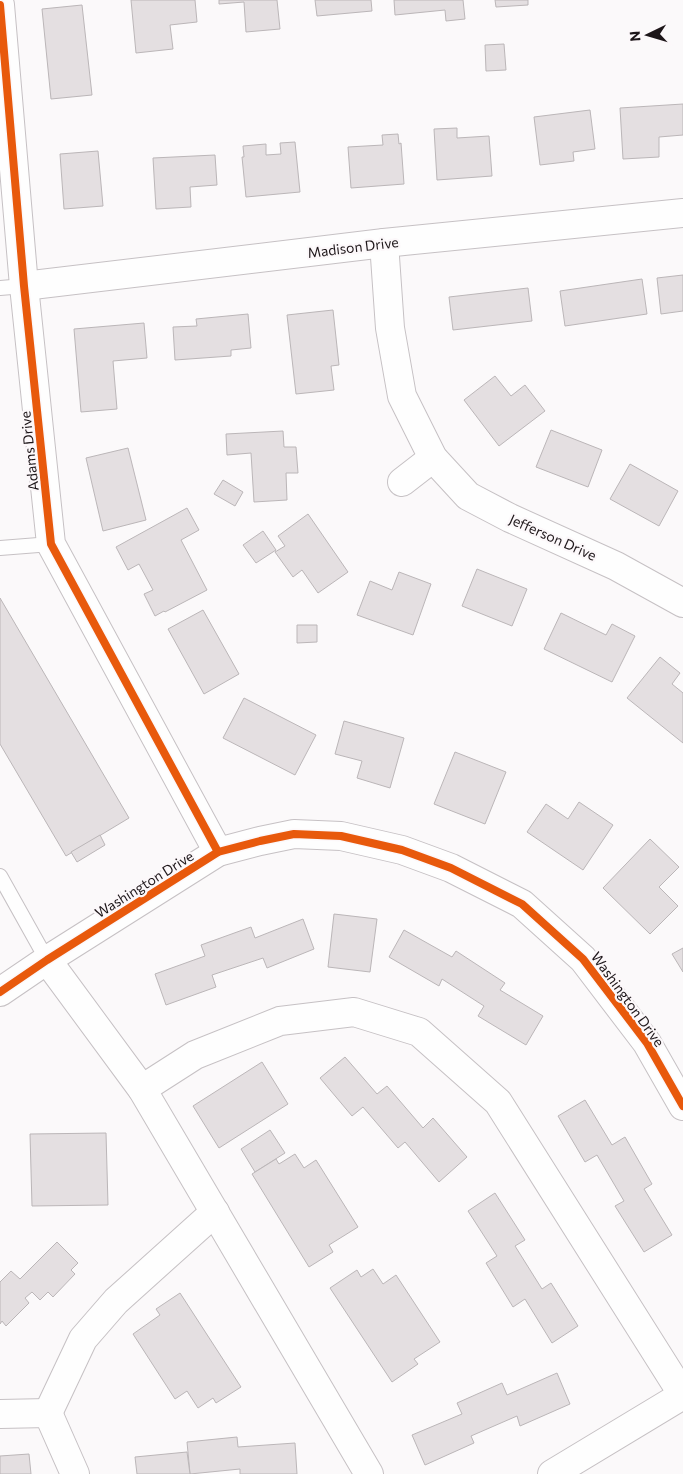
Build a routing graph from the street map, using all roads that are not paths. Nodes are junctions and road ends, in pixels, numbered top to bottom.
1 (0, 5) edge
2 (683, 213) edge
3 (384, 243) junction
4 (12, 287) edge
5 (433, 458) junction
6 (402, 482) dead end
7 (51, 544) junction
8 (0, 548) edge
9 (683, 603) edge
10 (218, 852) junction
11 (0, 876) edge
12 (48, 960) junction
13 (0, 992) edge
14 (142, 1089) junction
15 (683, 1106) edge
16 (215, 1212) junction
17 (683, 1395) edge
18 (48, 1413) junction
19 (0, 1414) edge
20 (75, 1474) edge
21 (369, 1474) edge
22 (552, 1474) edge

1 - 4 street, Adams Drive
2 - 3 street, Madison Drive
3 - 4 street, Madison Drive
3 - 5 street, Jefferson Drive
4 - 7 street, Adams Drive
5 - 6 street
5 - 9 street, Jefferson Drive
7 - 8 lane
7 - 10 street, Adams Drive
10 - 12 street, Washington Drive
10 - 15 street, Washington Drive
11 - 12 lane
12 - 13 street, Washington Drive
12 - 14 street
14 - 16 street
14 - 17 street
16 - 18 street
16 - 21 street
17 - 22 street
18 - 19 street
18 - 20 street

